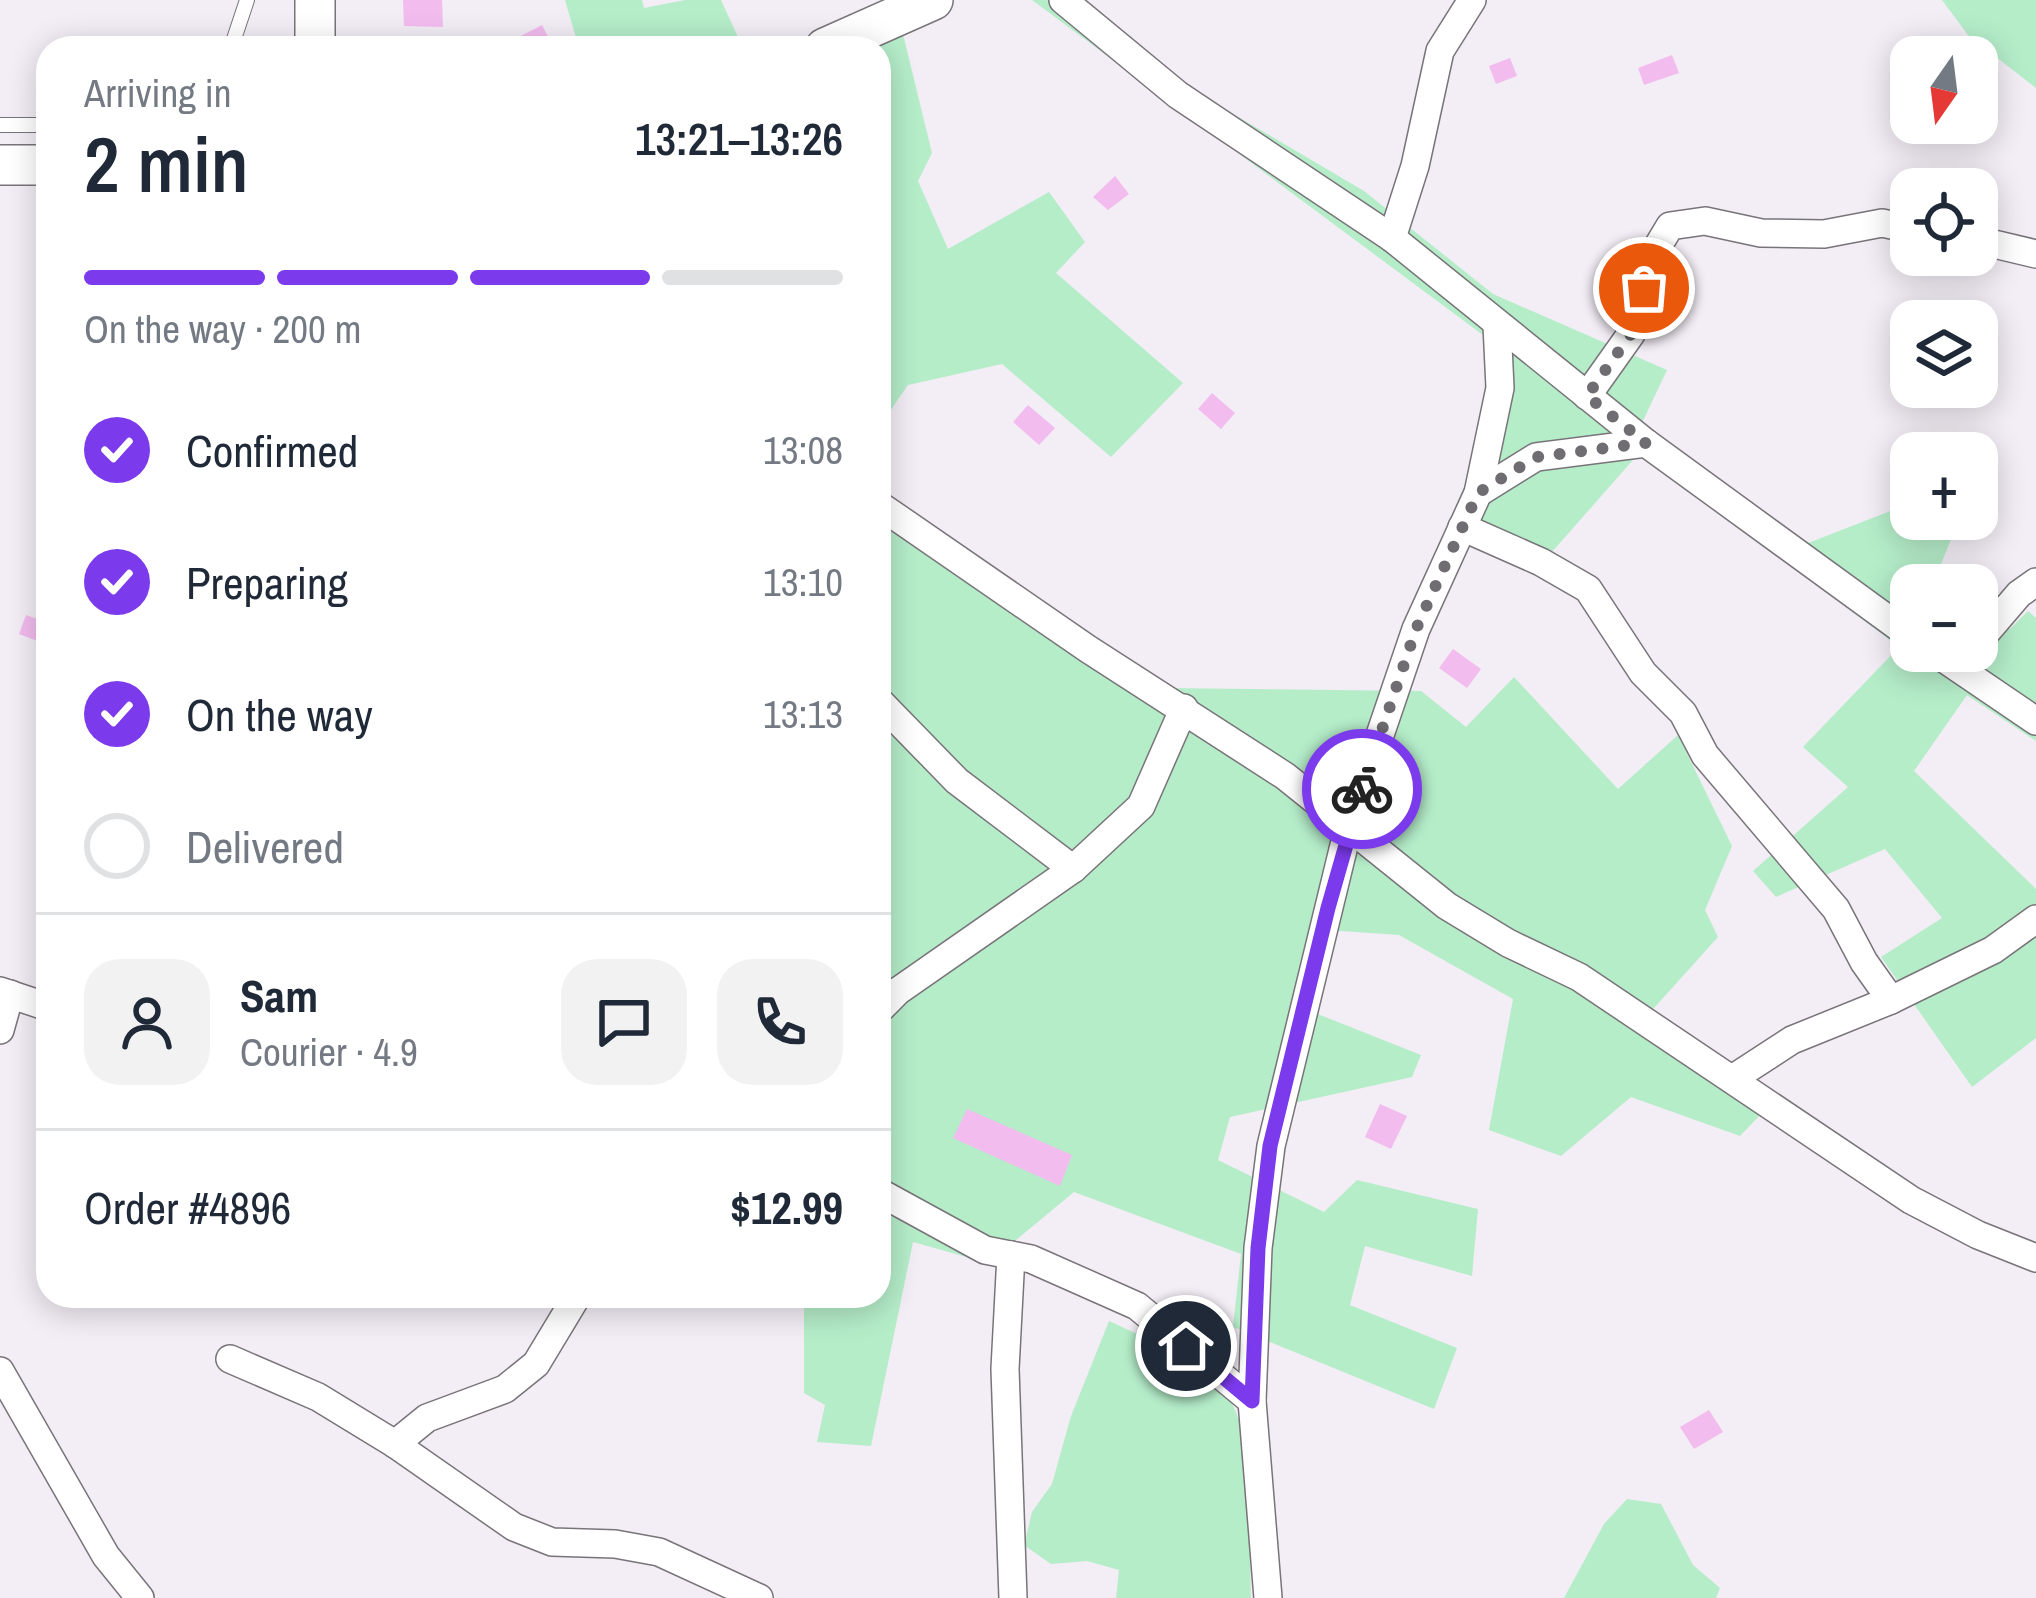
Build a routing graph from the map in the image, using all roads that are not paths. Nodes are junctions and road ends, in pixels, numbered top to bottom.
1 (247, 0) edge
2 (315, 0) edge
3 (933, 0) edge
4 (1064, 0) edge
5 (1472, 0) edge
6 (235, 36) edge
7 (315, 36) edge
8 (852, 36) edge
9 (0, 125) edge
10 (36, 125) edge
11 (0, 165) edge
12 (36, 165) edge
13 (1890, 225) edge
14 (1392, 238) junction
15 (1998, 245) edge
16 (2036, 254) edge
17 (1497, 325) junction
18 (1587, 396) junction
19 (1646, 443) junction
20 (1478, 493) junction
21 (891, 514) edge
22 (1462, 527) junction
23 (2036, 582) edge
24 (1998, 618) edge
25 (1890, 621) edge
26 (1979, 672) edge
27 (1184, 708) junction
28 (891, 713) edge
29 (2036, 722) edge
30 (1348, 829) junction
31 (1073, 869) junction
32 (2036, 919) edge
33 (5, 992) edge
34 (891, 998) edge
35 (1891, 1000) junction
36 (36, 1003) edge
37 (0, 1030) edge
38 (1732, 1079) junction
39 (891, 1199) edge
40 (1012, 1256) junction
41 (2036, 1258) edge
42 (570, 1308) edge
43 (230, 1359) dead end
44 (0, 1371) edge
45 (1252, 1401) junction
46 (395, 1444) junction
47 (140, 1598) edge
48 (759, 1598) edge
49 (1012, 1598) edge
50 (1268, 1598) edge

1 - 6 lane
2 - 7 street
3 - 8 street
4 - 14 street
5 - 14 street
9 - 10 lane
11 - 12 street
13 - 18 street
14 - 17 street
15 - 16 street
17 - 18 street
17 - 20 street
18 - 19 street
19 - 20 street
19 - 25 street
20 - 22 street
21 - 27 street
22 - 30 street
22 - 35 street
23 - 24 street
26 - 29 street
27 - 30 street
27 - 31 street
28 - 31 street
30 - 38 street
30 - 45 street
31 - 34 street
32 - 35 street
33 - 36 street
33 - 37 street
35 - 38 street
38 - 41 street
39 - 40 street
40 - 45 street
40 - 49 street
42 - 46 street
43 - 46 street
44 - 47 street
45 - 50 street
46 - 48 street

